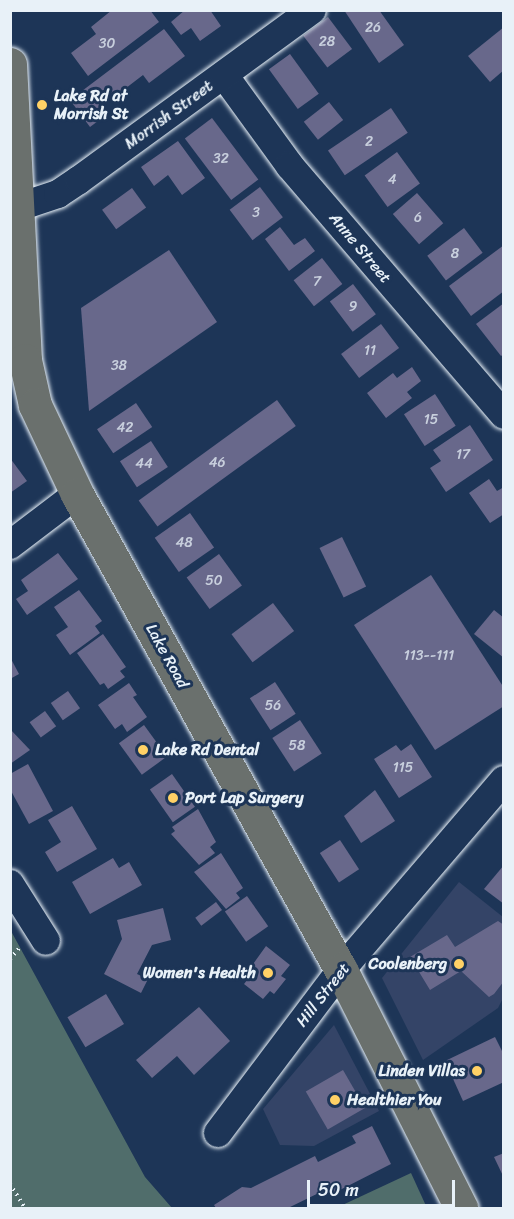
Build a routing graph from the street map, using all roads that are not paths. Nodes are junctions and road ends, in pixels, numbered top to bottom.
1 (312, 10) edge
2 (10, 64) edge
3 (224, 75) junction
4 (19, 207) junction
5 (504, 415) edge
6 (77, 494) junction
7 (10, 545) edge
8 (504, 780) edge
9 (10, 884) edge
10 (33, 945) road end
11 (341, 970) junction
12 (218, 1133) dead end
13 (461, 1209) edge

1 - 3 street, Morrish Street
2 - 4 main road, Lake Road
3 - 4 street, Morrish Street
3 - 5 street, Anne Street
4 - 6 main road, Lake Road
6 - 7 street
6 - 11 main road, Lake Road
8 - 11 street, Hill Street
9 - 10 street
11 - 12 street, Hill Street
11 - 13 main road, Lake Road

